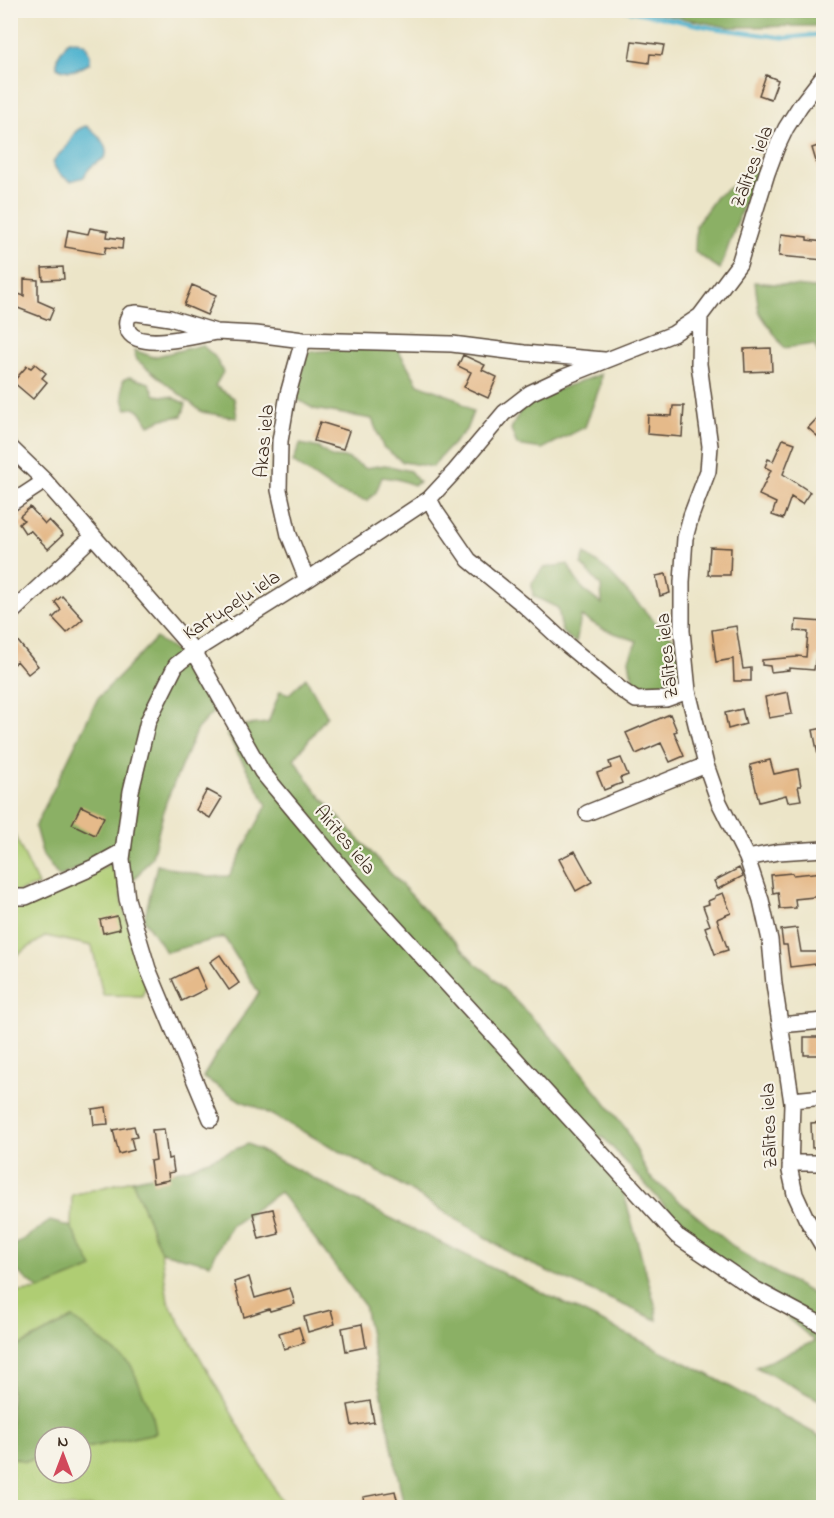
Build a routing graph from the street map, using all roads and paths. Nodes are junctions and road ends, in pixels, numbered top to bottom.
1 (824, 75) edge
2 (700, 316) junction
3 (216, 332) junction
4 (303, 340) junction
5 (607, 360) junction
6 (10, 447) edge
7 (45, 481) junction
8 (429, 499) junction
9 (10, 504) edge
10 (93, 536) junction
11 (307, 580) junction
12 (10, 614) edge
13 (194, 651) junction
14 (688, 691) junction
15 (706, 765) junction
16 (587, 813) dead end
17 (824, 849) edge
18 (123, 851) junction
19 (747, 858) junction
20 (10, 897) edge
21 (824, 1021) edge
22 (780, 1025) junction
23 (824, 1097) edge
24 (792, 1100) junction
25 (211, 1119) dead end
26 (790, 1163) junction
27 (824, 1163) edge
28 (824, 1248) edge
29 (824, 1326) edge

1 - 2 street, Zālītes iela
2 - 5 street, Kartupeļu iela
2 - 14 street, Zālītes iela
3 - 3 street
3 - 4 street
4 - 5 street
4 - 11 street, Akas iela
5 - 8 street, Kartupeļu iela
6 - 7 street, Airītes iela
7 - 9 street
7 - 10 street, Airītes iela
8 - 11 street, Kartupeļu iela
8 - 14 street
10 - 12 street
10 - 13 street, Airītes iela
11 - 13 street, Kartupeļu iela
13 - 18 street, Kartupeļu iela
13 - 29 street, Airītes iela
14 - 15 street, Zālītes iela
15 - 16 street
15 - 19 street, Zālītes iela
17 - 19 street
18 - 20 street
18 - 25 street, Kartupeļu iela
19 - 22 street, Zālītes iela
21 - 22 street
22 - 24 street, Zālītes iela
23 - 24 street
24 - 26 street, Zālītes iela
26 - 27 street
26 - 28 street, Zālītes iela

